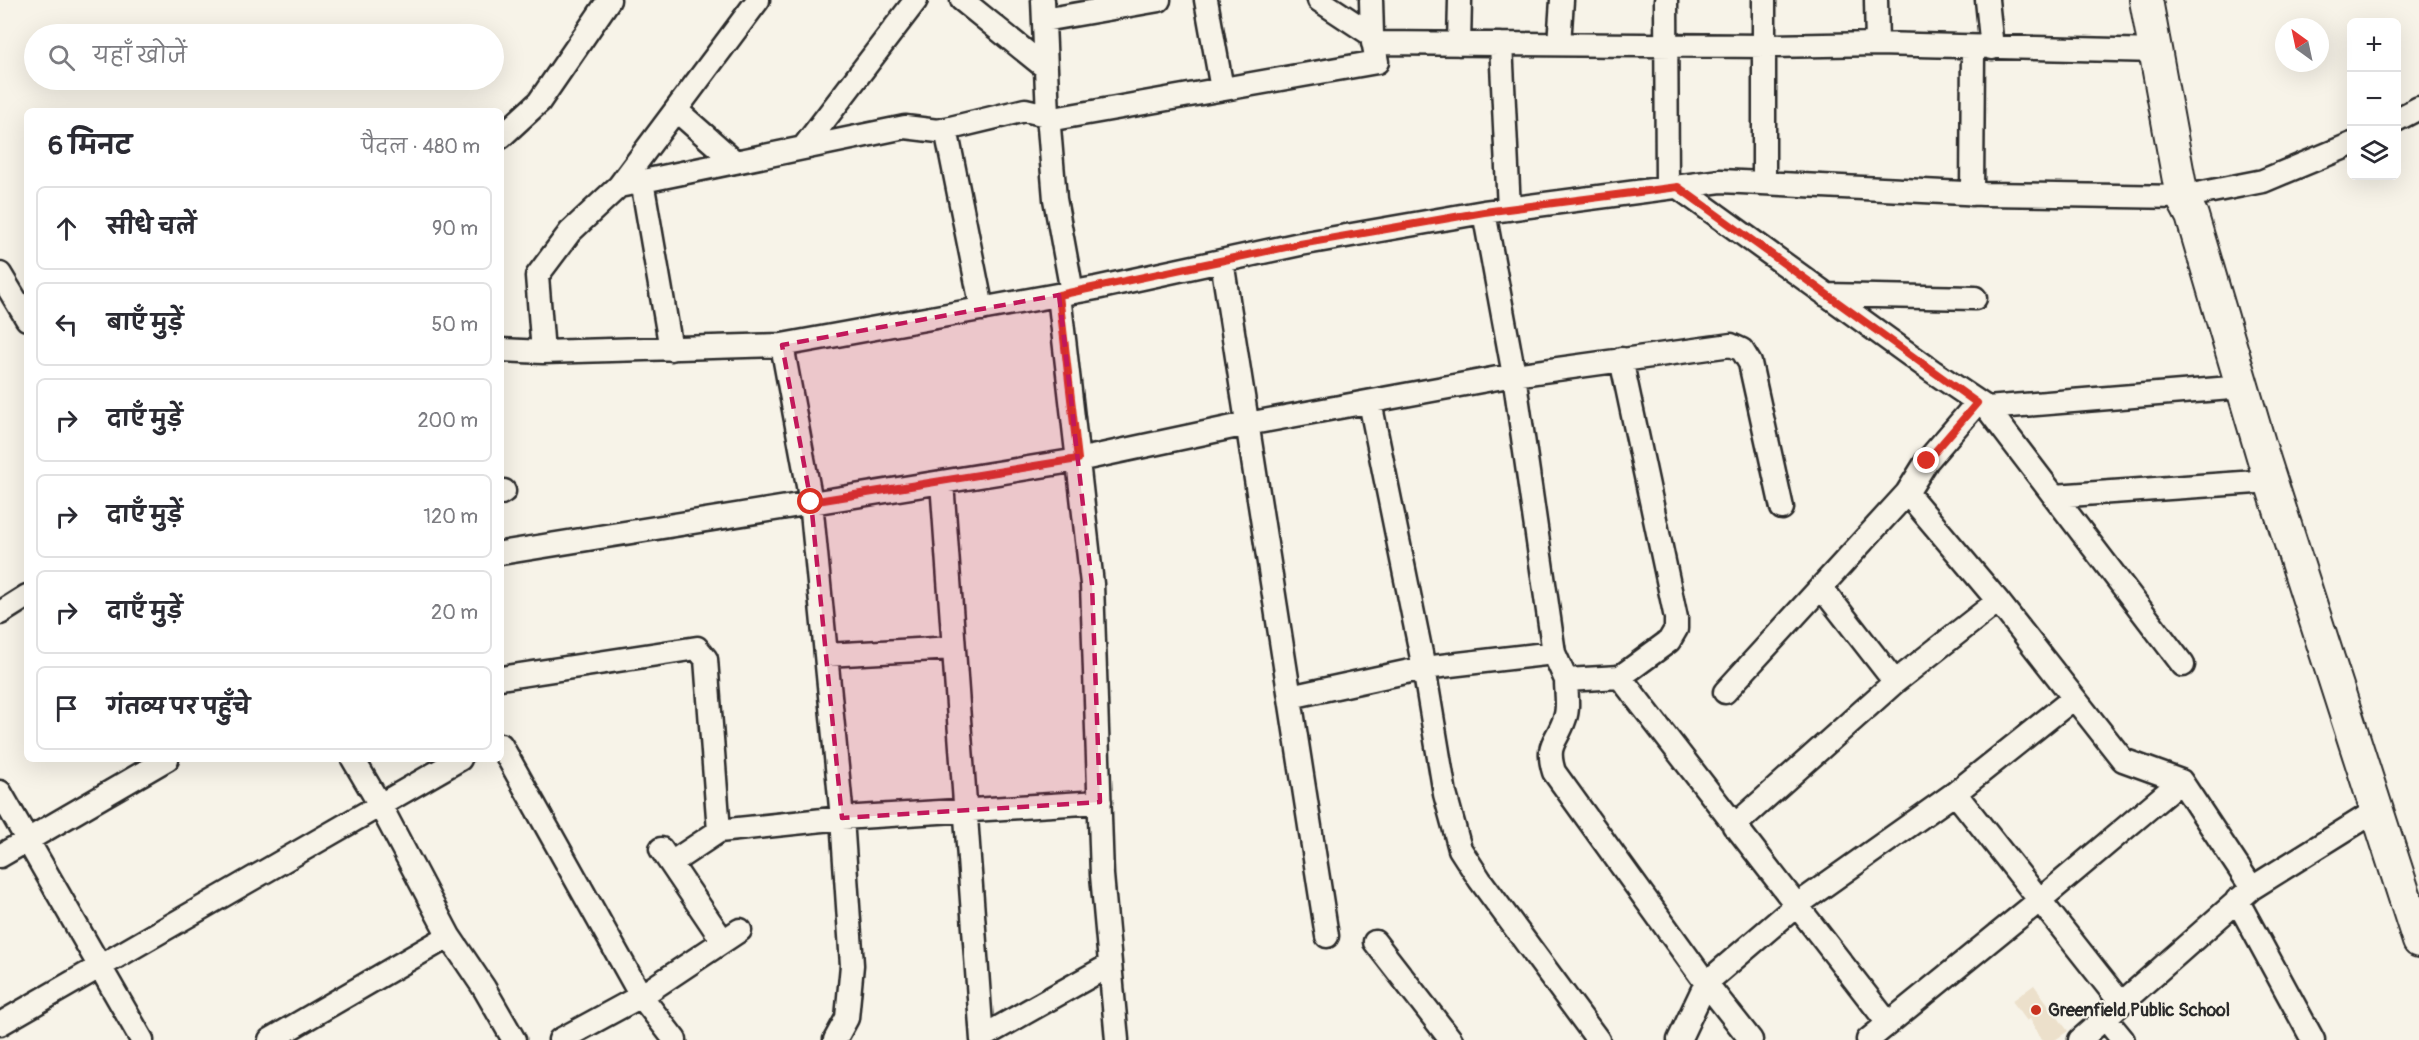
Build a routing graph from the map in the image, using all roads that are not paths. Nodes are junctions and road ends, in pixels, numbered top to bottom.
1 (609, 0) edge
2 (758, 0) edge
3 (916, 0) edge
4 (962, 0) edge
5 (1159, 0) edge
6 (1206, 0) edge
7 (1319, 0) edge
8 (1371, 0) edge
9 (1460, 0) edge
10 (1562, 0) edge
11 (1666, 0) edge
12 (1764, 0) edge
13 (1876, 0) edge
14 (1987, 0) edge
15 (2146, 0) edge
16 (1043, 10) edge
17 (1372, 39) junction
18 (1459, 44) junction
19 (1501, 44) junction
20 (1559, 44) junction
21 (1877, 44) junction
22 (1667, 45) junction
23 (1764, 46) junction
24 (1982, 48) junction
25 (2157, 51) junction
26 (1046, 68) junction
27 (1222, 89) junction
28 (2419, 108) edge
29 (676, 110) junction
30 (1048, 115) junction
31 (2401, 118) edge
32 (946, 129) junction
33 (504, 134) edge
34 (2347, 146) edge
35 (803, 148) junction
36 (735, 162) junction
37 (642, 181) junction
38 (1764, 183) junction
39 (619, 186) junction
40 (1673, 188) junction
41 (1972, 194) junction
42 (2182, 197) junction
43 (1509, 209) junction
44 (1484, 212) junction
45 (1222, 261) junction
46 (0, 274) edge
47 (1066, 294) junction
48 (1826, 295) junction
49 (1975, 298) dead end
50 (982, 309) junction
51 (24, 314) edge
52 (782, 345) junction
53 (671, 349) junction
54 (504, 350) edge
55 (543, 352) junction
56 (1621, 359) junction
57 (1514, 375) junction
58 (2243, 387) junction
59 (1370, 402) junction
60 (1982, 405) junction
61 (1248, 424) junction
62 (1078, 459) junction
63 (2271, 481) junction
64 (942, 482) junction
65 (1907, 493) junction
66 (2054, 496) junction
67 (811, 502) junction
68 (1782, 508) dead end
69 (504, 553) edge
70 (1821, 587) junction
71 (24, 598) edge
72 (1998, 601) junction
73 (0, 613) edge
74 (954, 648) junction
75 (1554, 652) junction
76 (826, 655) junction
77 (2182, 665) dead end
78 (1424, 668) junction
79 (1620, 677) junction
80 (504, 678) edge
81 (1566, 680) junction
82 (1895, 682) junction
83 (1725, 692) dead end
84 (1290, 697) junction
85 (2074, 698) junction
86 (504, 750) edge
87 (162, 762) edge
88 (355, 762) edge
89 (455, 762) edge
90 (2181, 781) junction
91 (0, 792) edge
92 (1955, 794) junction
93 (1100, 802) junction
94 (380, 805) junction
95 (965, 810) junction
96 (2377, 810) junction
97 (842, 818) junction
98 (1734, 826) junction
99 (719, 831) junction
100 (27, 840) junction
101 (0, 856) edge
102 (2245, 894) junction
103 (2040, 900) junction
104 (1797, 905) junction
105 (449, 936) junction
106 (1327, 936) dead end
107 (2419, 940) edge
108 (1375, 942) dead end
109 (1110, 965) junction
110 (100, 967) junction
111 (1706, 983) junction
112 (641, 996) junction
113 (2113, 1011) junction
114 (1888, 1023) junction
115 (0, 1024) edge
116 (982, 1038) edge
117 (142, 1040) edge
118 (270, 1040) edge
119 (514, 1040) edge
120 (560, 1040) edge
121 (675, 1040) edge
122 (835, 1040) edge
123 (1117, 1040) edge
124 (1451, 1040) edge
125 (1598, 1040) edge
126 (1679, 1040) edge
127 (1751, 1040) edge
128 (1868, 1040) edge
129 (2080, 1040) edge
130 (2123, 1040) edge
131 (2313, 1040) edge

1 - 33 street
2 - 29 street
3 - 35 street
4 - 26 street
5 - 16 street
6 - 27 street
7 - 17 street
8 - 17 street
9 - 18 street
10 - 20 street
11 - 22 street
12 - 23 street
13 - 21 street
14 - 24 street
15 - 25 street
16 - 26 street
17 - 18 street
17 - 27 street
18 - 19 street
19 - 20 street
19 - 43 street
20 - 22 street
21 - 23 street
21 - 24 street
22 - 23 street
22 - 40 street
23 - 38 street
24 - 25 street
24 - 41 street
25 - 42 street
26 - 30 street
27 - 30 street
28 - 31 street
29 - 36 street
29 - 39 street
30 - 32 street
30 - 47 street
32 - 35 street
32 - 50 street
34 - 42 street
35 - 36 street
36 - 37 street
37 - 39 street
37 - 53 street
38 - 40 street
38 - 41 street
39 - 55 street
40 - 43 street
40 - 48 street
41 - 42 street
42 - 58 street
43 - 44 street
44 - 45 street
44 - 57 street
45 - 47 street
45 - 61 street
46 - 51 street
47 - 50 street
47 - 62 street
48 - 49 street
48 - 60 street
50 - 52 street
52 - 53 street
52 - 67 street
53 - 55 street
54 - 55 street
56 - 57 street
56 - 68 street
56 - 79 street
57 - 59 street
57 - 75 street
58 - 60 street
58 - 63 street
59 - 61 street
59 - 78 street
60 - 65 street
60 - 66 street
61 - 62 street
61 - 84 street
62 - 64 street
62 - 93 street
63 - 66 street
63 - 96 street
64 - 67 street
64 - 74 street
65 - 70 street
65 - 72 street
66 - 77 street
67 - 69 street
67 - 76 street
70 - 82 street
70 - 83 street
71 - 73 street
72 - 82 street
72 - 85 street
74 - 76 street
74 - 95 street
75 - 78 street
75 - 81 street
76 - 97 street
78 - 84 street
78 - 125 street
79 - 81 street
79 - 98 street
80 - 99 street
81 - 111 street
82 - 98 street
84 - 106 street
85 - 90 street
85 - 92 street
86 - 112 street
87 - 100 street
88 - 94 street
89 - 94 street
90 - 102 street
90 - 103 street
91 - 100 street
92 - 103 street
92 - 104 street
93 - 95 street
93 - 109 street
94 - 105 street
94 - 110 street
95 - 97 street
95 - 116 street
96 - 102 street
96 - 107 street
97 - 99 street
97 - 122 street
98 - 104 street
99 - 112 street
100 - 101 street
100 - 110 street
102 - 113 street
102 - 131 street
103 - 113 street
103 - 114 street
104 - 111 street
104 - 114 street
105 - 118 street
105 - 119 street
108 - 124 street
109 - 116 street
109 - 123 street
110 - 115 street
110 - 117 street
111 - 126 street
111 - 127 street
112 - 120 street
112 - 121 street
113 - 129 street
113 - 130 street
114 - 128 street

